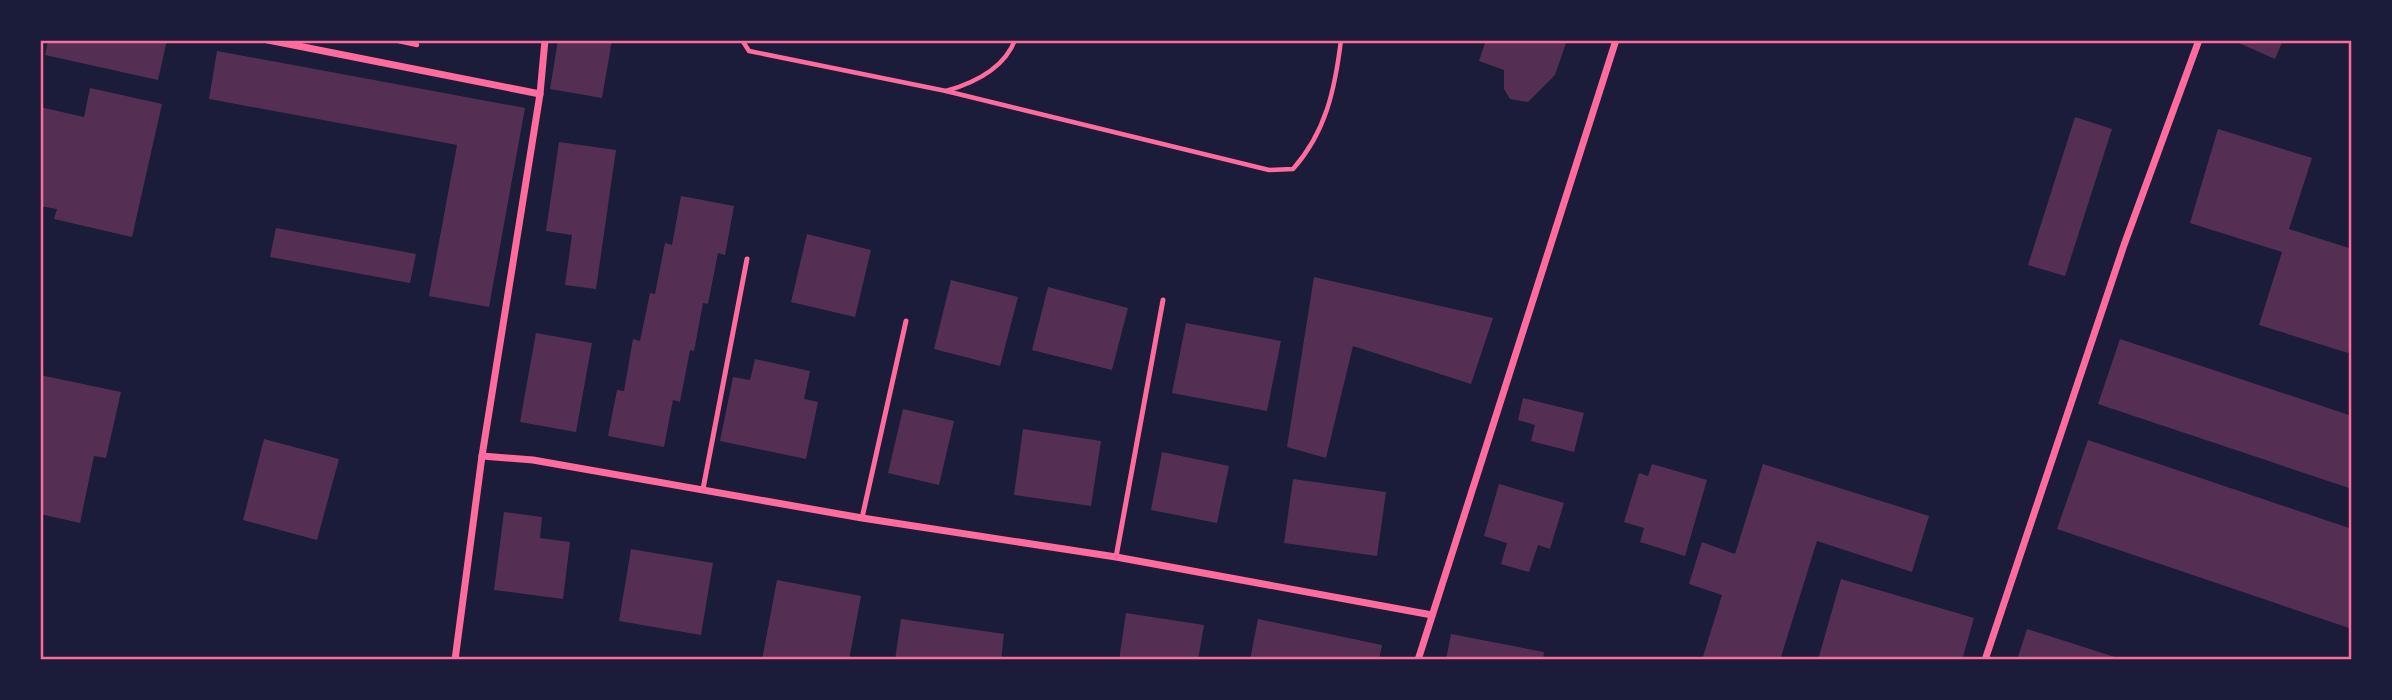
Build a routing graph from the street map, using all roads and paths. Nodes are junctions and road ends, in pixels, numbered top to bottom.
1 (268, 40) edge
2 (545, 40) edge
3 (742, 40) edge
4 (1015, 40) edge
5 (1341, 40) edge
6 (1616, 40) edge
7 (2199, 40) edge
8 (946, 91) junction
9 (540, 94) junction
10 (747, 260) dead end
11 (1163, 300) dead end
12 (906, 321) dead end
13 (482, 456) junction
14 (703, 489) junction
15 (862, 517) junction
16 (1116, 556) junction
17 (1432, 615) junction
18 (455, 660) edge
19 (1418, 660) edge
20 (1985, 660) edge

1 - 9 street
2 - 9 street
3 - 8 path
4 - 8 path
5 - 8 path
6 - 17 street
7 - 20 street
9 - 13 street
10 - 14 lane
11 - 16 lane
12 - 15 lane
13 - 14 street
13 - 18 street
14 - 15 street
15 - 16 street
16 - 17 street
17 - 19 street

